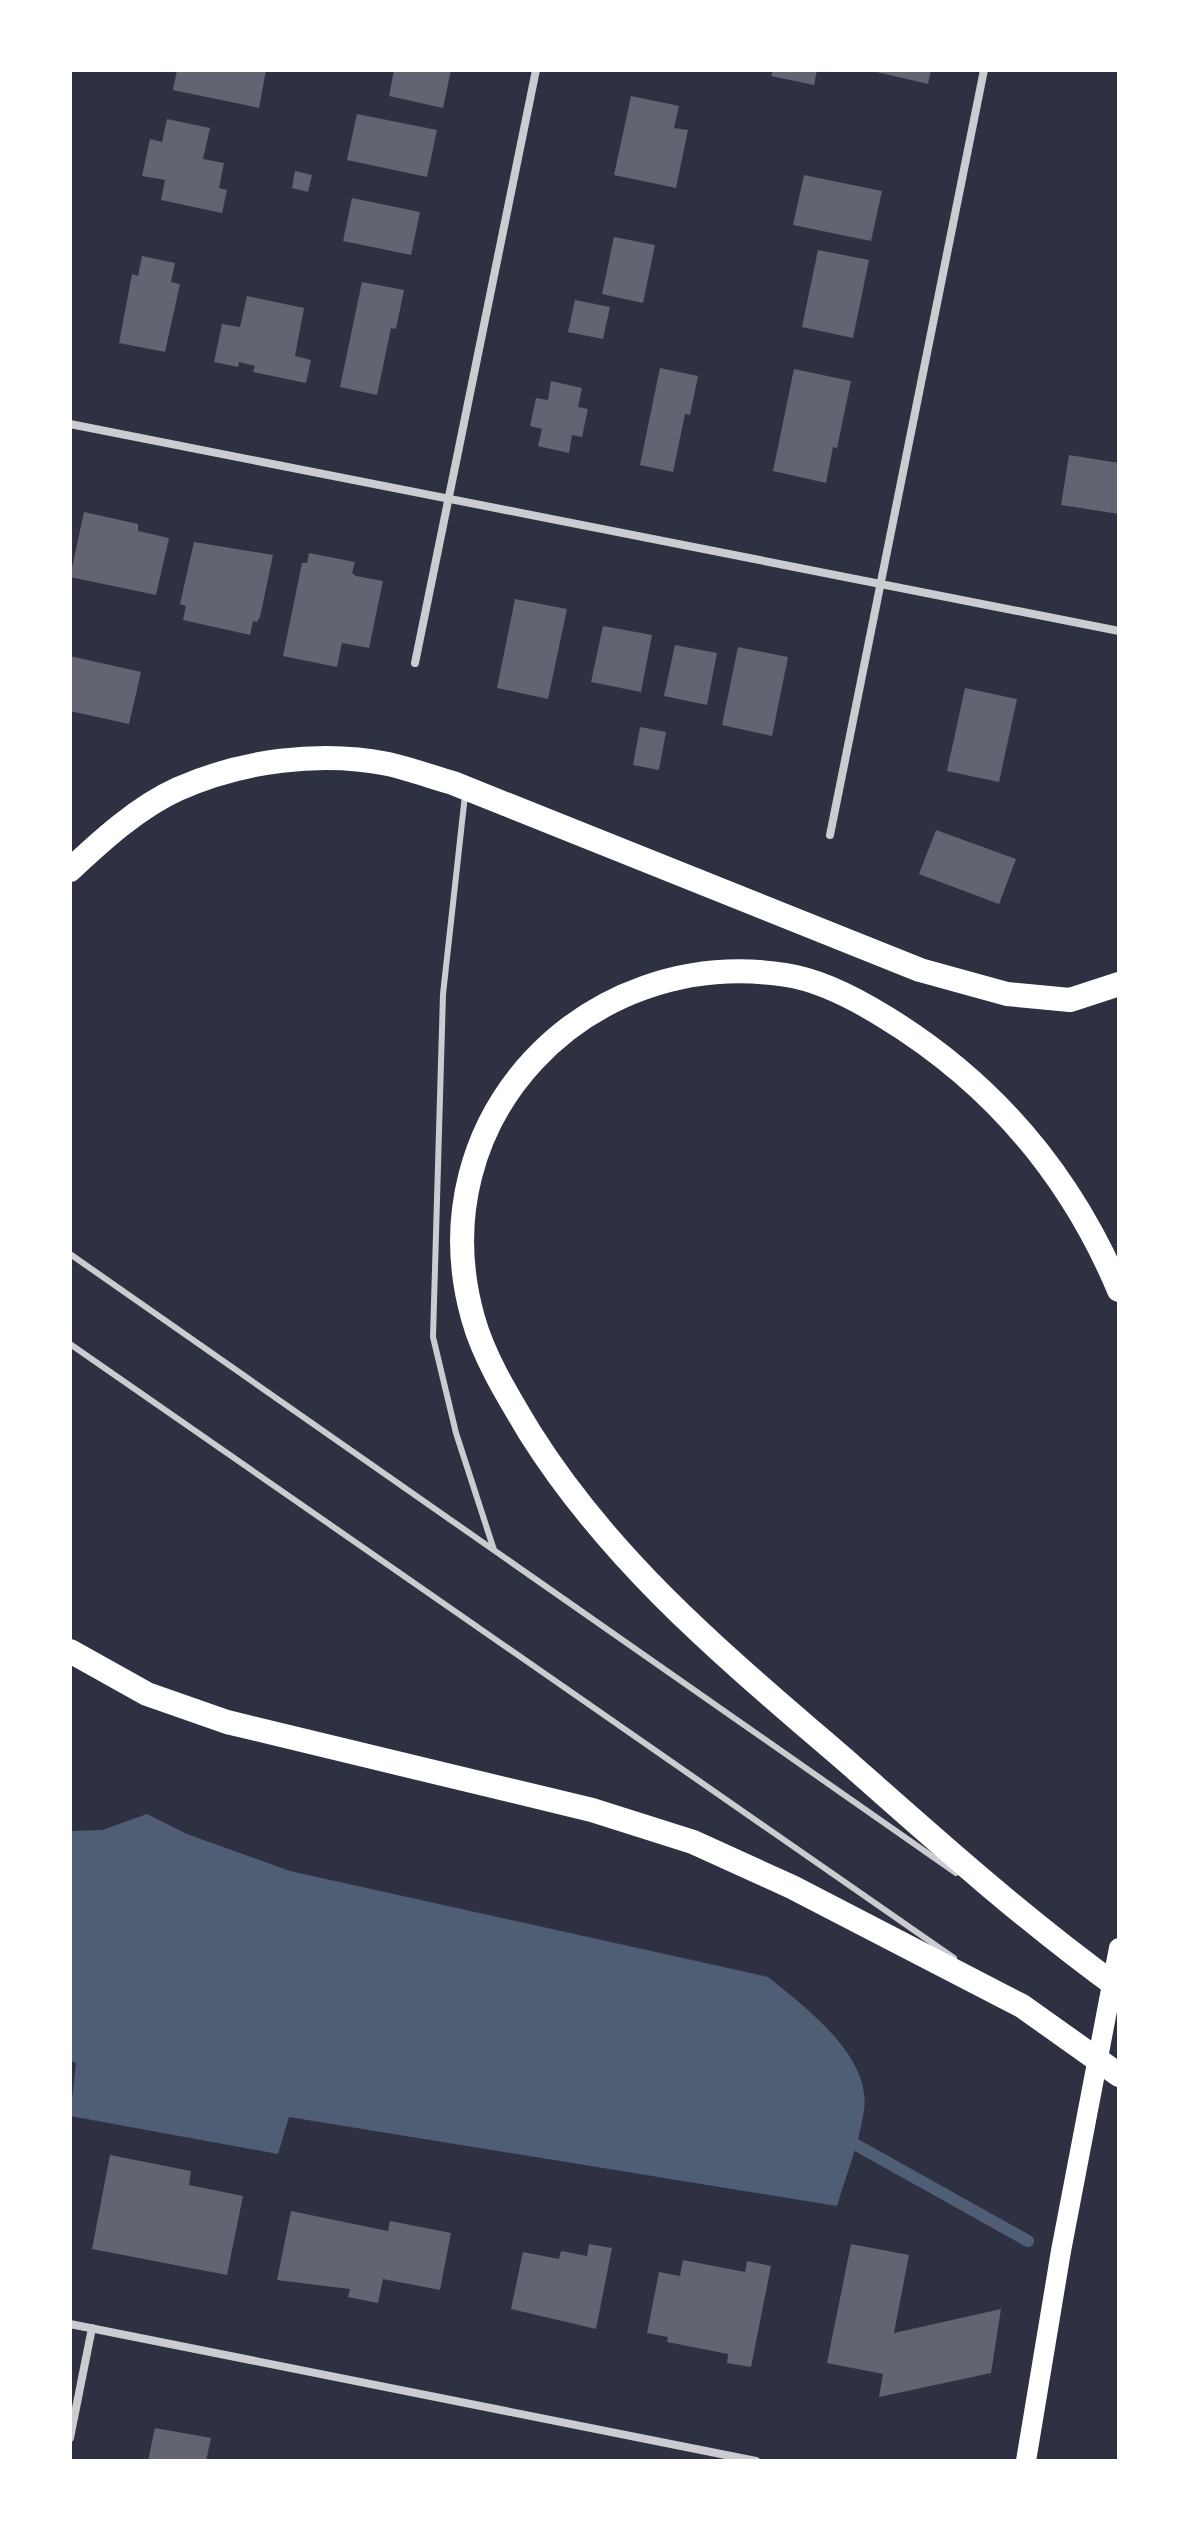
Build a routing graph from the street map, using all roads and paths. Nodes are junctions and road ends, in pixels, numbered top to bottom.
1 (536, 70) edge
2 (984, 70) edge
3 (70, 424) edge
4 (448, 498) junction
5 (880, 583) junction
6 (1119, 631) edge
7 (415, 663) dead end
8 (466, 788) junction
9 (830, 835) dead end
10 (70, 870) edge
11 (1119, 984) edge
12 (70, 1254) edge
13 (1119, 1290) edge
14 (70, 1344) edge
15 (494, 1550) junction
16 (70, 1651) edge
17 (1044, 1934) junction
18 (1119, 1948) edge
19 (957, 1960) dead end
20 (970, 1969) dead end
21 (1119, 1988) edge
22 (1022, 2006) junction
23 (1119, 2075) edge
24 (70, 2324) edge
25 (92, 2328) junction
26 (70, 2438) edge
27 (730, 2458) edge
28 (756, 2461) edge
29 (1026, 2461) edge

1 - 4 street
2 - 5 street
3 - 4 street
4 - 5 street
4 - 7 street
5 - 6 street
5 - 9 street
8 - 10 highway
8 - 11 highway
8 - 15 lane
12 - 15 lane
13 - 17 highway
14 - 19 lane
15 - 17 lane
16 - 22 highway
17 - 21 highway
18 - 29 main road
20 - 22 lane
22 - 23 highway
24 - 25 street
25 - 26 street
25 - 27 street
27 - 28 street

